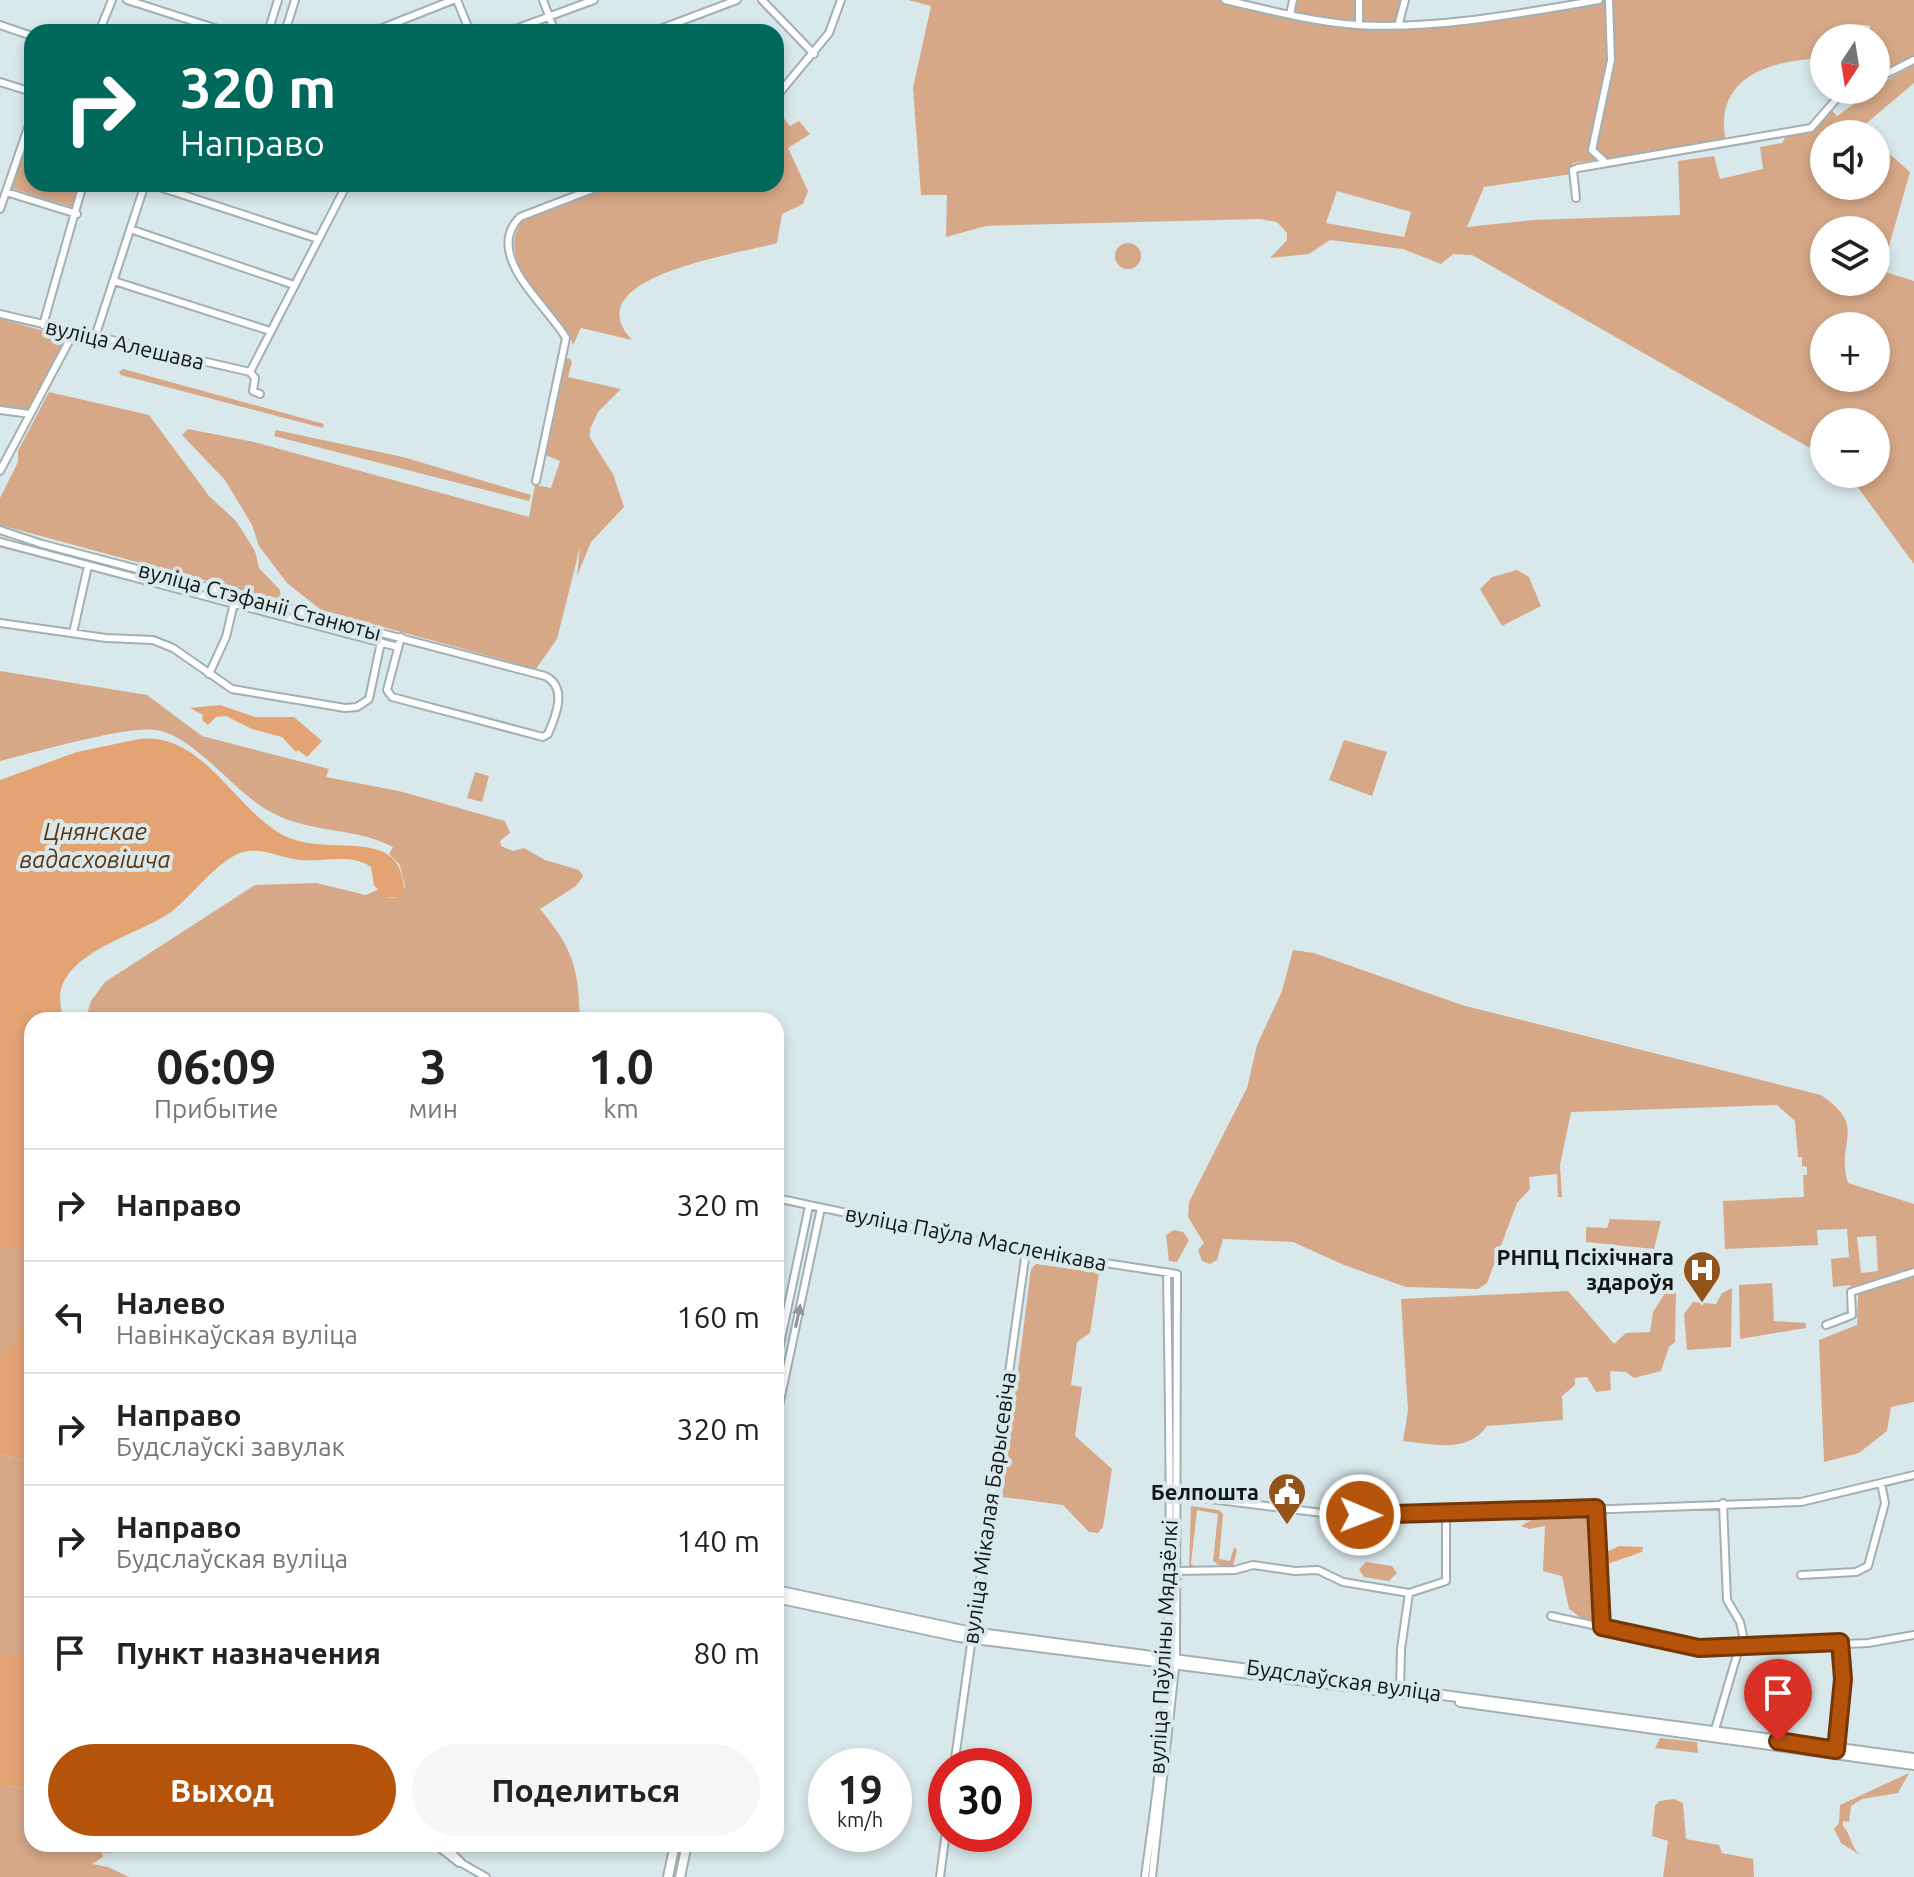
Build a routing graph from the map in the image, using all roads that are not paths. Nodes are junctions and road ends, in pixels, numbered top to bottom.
1 (112, 0) edge
2 (127, 0) edge
3 (278, 0) edge
4 (295, 0) edge
5 (455, 0) edge
6 (543, 0) edge
7 (594, 0) edge
8 (737, 0) edge
9 (762, 0) edge
10 (841, 0) edge
11 (1225, 0) edge
12 (1293, 0) edge
13 (1359, 0) edge
14 (1405, 0) edge
15 (1541, 0) edge
16 (1599, 0) edge
17 (1609, 0) edge
18 (1539, 10) junction
19 (1290, 15) junction
20 (550, 17) junction
21 (1399, 23) junction
22 (102, 24) edge
23 (202, 24) edge
24 (270, 24) edge
25 (288, 24) edge
26 (393, 24) edge
27 (466, 24) edge
28 (530, 24) edge
29 (552, 24) edge
30 (673, 24) edge
31 (0, 25) edge
32 (1359, 25) junction
33 (24, 33) edge
34 (814, 54) junction
35 (1914, 60) edge
36 (1890, 72) edge
37 (0, 82) edge
38 (784, 88) edge
39 (24, 90) edge
40 (1832, 104) edge
41 (24, 139) edge
42 (1607, 163) junction
43 (6, 192) junction
44 (81, 192) edge
45 (145, 192) edge
46 (173, 192) edge
47 (343, 192) edge
48 (585, 192) edge
49 (1576, 198) dead end
50 (0, 209) edge
51 (77, 214) junction
52 (130, 229) junction
53 (318, 239) junction
54 (114, 281) junction
55 (294, 285) junction
56 (0, 314) edge
57 (43, 325) junction
58 (270, 331) junction
59 (74, 332) junction
60 (95, 337) junction
61 (250, 372) junction
62 (260, 394) dead end
63 (0, 410) edge
64 (30, 414) junction
65 (0, 471) edge
66 (536, 481) dead end
67 (0, 530) edge
68 (0, 542) edge
69 (88, 566) junction
70 (234, 603) junction
71 (0, 623) edge
72 (73, 633) junction
73 (401, 637) junction
74 (381, 642) junction
75 (398, 647) junction
76 (209, 674) junction
77 (784, 1200) edge
78 (809, 1206) junction
79 (821, 1208) junction
80 (1026, 1251) junction
81 (1167, 1272) junction
82 (1914, 1272) edge
83 (1177, 1274) joint
84 (784, 1325) edge
85 (1826, 1325) dead end
86 (784, 1382) edge
87 (1914, 1475) edge
88 (1881, 1483) junction
89 (1173, 1494) junction
90 (1723, 1503) junction
91 (1596, 1508) junction
92 (1446, 1515) junction
93 (1177, 1571) junction
94 (1801, 1575) dead end
95 (784, 1592) edge
96 (1409, 1593) junction
97 (784, 1600) edge
98 (1551, 1616) dead end
99 (1602, 1627) junction
100 (972, 1635) junction
101 (1914, 1635) edge
102 (1744, 1640) junction
103 (1840, 1642) junction
104 (1752, 1647) junction
105 (1739, 1648) junction
106 (1726, 1649) junction
107 (1735, 1656) junction
108 (1171, 1662) junction
109 (1400, 1688) junction
110 (1714, 1733) junction
111 (956, 1748) edge
112 (1836, 1750) junction
113 (1914, 1758) edge
114 (1914, 1765) edge
115 (446, 1852) edge
116 (451, 1852) edge
117 (673, 1852) edge
118 (685, 1852) edge
119 (943, 1852) edge
120 (463, 1864) junction
121 (486, 1877) edge
122 (668, 1877) edge
123 (680, 1877) edge
124 (940, 1877) edge
125 (1145, 1877) edge
126 (1152, 1877) edge

1 - 22 street
2 - 23 street
3 - 24 street
4 - 25 street
5 - 26 street
5 - 27 street
6 - 20 street
7 - 20 street
8 - 30 street
9 - 34 street
10 - 34 street
11 - 19 street
12 - 19 street
13 - 32 street
14 - 21 street
15 - 18 street
16 - 18 street
17 - 42 street
18 - 21 street
19 - 32 street
20 - 28 street
20 - 29 street
21 - 32 street
31 - 33 street
34 - 38 street
35 - 36 street
37 - 39 street
40 - 42 street
41 - 43 street
42 - 49 street
43 - 50 street
43 - 51 street
44 - 51 street
45 - 52 street
46 - 53 street
47 - 53 street
48 - 66 street
51 - 57 street
52 - 54 street
52 - 55 street
53 - 55 street
54 - 58 street
54 - 60 street
55 - 58 street
56 - 57 street, вуліца Алешава
57 - 59 street, вуліца Алешава
58 - 61 street
59 - 60 street, вуліца Алешава
59 - 64 street
60 - 61 street, вуліца Алешава
61 - 62 street
63 - 64 street
64 - 65 street
67 - 73 street, вуліца Стэфаніі Станюты
68 - 69 street
69 - 70 street
69 - 72 street
70 - 74 street
70 - 76 street
71 - 72 street
72 - 76 street
73 - 75 street, вуліца Стэфаніі Станюты
73 - 75 street, вуліца Стэфаніі Станюты
74 - 75 street
74 - 76 street
77 - 78 street, вуліца Паўла Масленікава
78 - 79 street, вуліца Паўла Масленікава
78 - 84 street
79 - 80 street, вуліца Паўла Масленікава
86 -> 79 street
80 - 81 street, вуліца Паўла Масленікава
80 - 100 street, вуліца Мікалая Барысевіча
81 - 83 street, вуліца Паўла Масленікава
81 - 89 street, вуліца Паўліны Мядзёлкі
82 - 85 street
83 - 89 street, вуліца Паўліны Мядзёлкі
87 - 88 street
88 - 90 street
88 - 94 street
89 - 92 street
89 - 93 street, вуліца Паўліны Мядзёлкі
89 - 108 street, вуліца Паўліны Мядзёлкі
90 - 91 street
90 - 102 street
91 - 92 street
91 - 99 street
92 - 96 street
93 - 96 street
93 - 108 street, вуліца Паўліны Мядзёлкі
95 - 100 main road, Будслаўская вуліца
96 - 109 street
97 - 100 main road, Будслаўская вуліца
98 - 99 street
99 - 106 street
100 - 108 main road, Будслаўская вуліца
100 - 111 street, вуліца Мікалая Барысевіча
101 - 103 street
102 - 104 street
102 - 105 street
103 - 104 street
103 - 112 street
104 - 105 street
105 - 106 street
105 - 107 street
106 - 107 street
107 - 110 street
108 - 109 main road, Будслаўская вуліца
108 - 114 main road, Будслаўская вуліца
108 - 125 street, вуліца Паўліны Мядзёлкі
108 - 126 street, вуліца Паўліны Мядзёлкі
109 - 110 main road, Будслаўская вуліца
110 - 112 main road, Будслаўская вуліца
112 - 113 main road, Будслаўская вуліца
115 - 120 street
116 - 120 street
117 - 122 main road
118 - 123 main road
119 - 124 street
120 - 121 street

